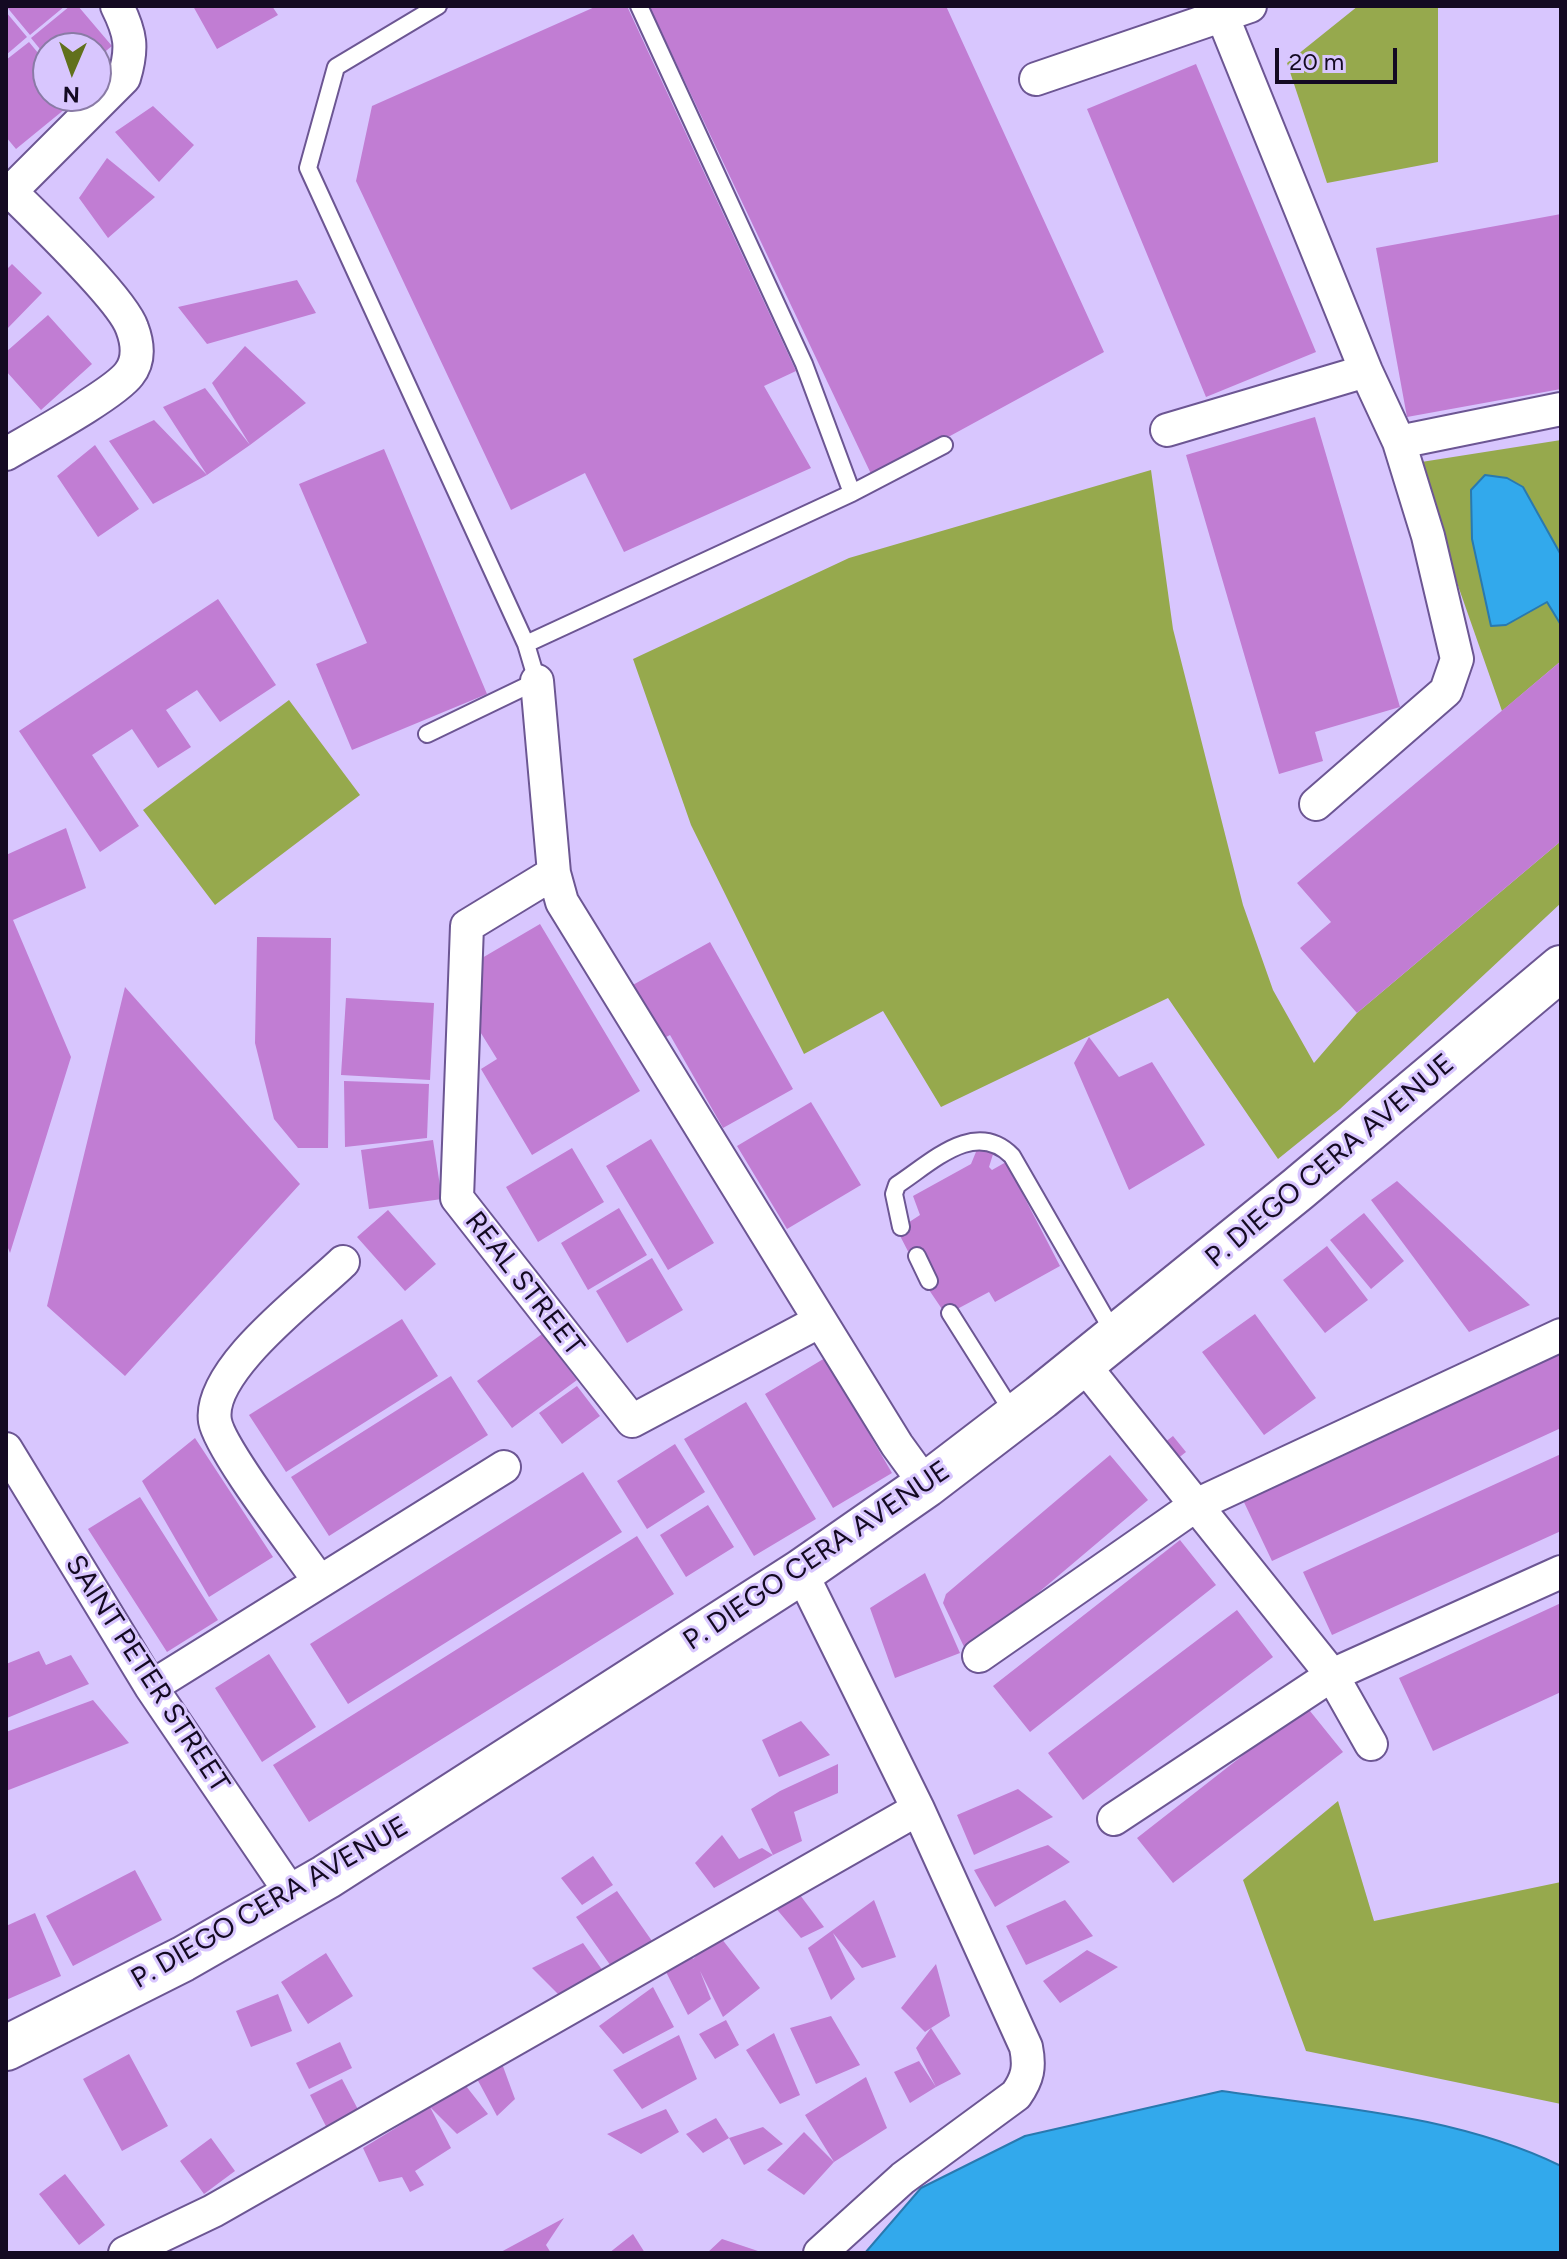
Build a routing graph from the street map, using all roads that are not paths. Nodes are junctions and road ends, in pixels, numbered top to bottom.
1 (117, 6) edge
2 (438, 6) edge
3 (639, 6) edge
4 (1236, 10) edge
5 (1036, 79) dead end
6 (8, 189) edge
7 (1366, 371) junction
8 (1561, 409) edge
9 (1167, 430) dead end
10 (1399, 442) junction
11 (944, 445) dead end
12 (6, 454) edge
13 (852, 493) junction
14 (526, 644) junction
15 (537, 681) junction
16 (427, 734) dead end
17 (1316, 804) dead end
18 (554, 873) junction
19 (1561, 968) edge
20 (901, 1227) dead end
21 (917, 1256) dead end
22 (343, 1262) dead end
23 (929, 1281) dead end
24 (950, 1313) dead end
25 (820, 1321) junction
26 (1561, 1335) edge
27 (1116, 1337) junction
28 (1083, 1364) junction
29 (1016, 1417) junction
30 (6, 1449) edge
31 (504, 1467) dead end
32 (926, 1485) junction
33 (1196, 1505) junction
34 (801, 1572) junction
35 (1561, 1572) edge
36 (319, 1581) junction
37 (979, 1656) dead end
38 (1332, 1675) junction
39 (151, 1687) junction
40 (1371, 1744) dead end
41 (918, 1809) junction
42 (1114, 1819) dead end
43 (293, 1896) junction
44 (6, 2048) edge
45 (125, 2253) edge
46 (820, 2253) edge

1 - 6 street
2 - 14 lane
3 - 13 lane
4 - 5 street
4 - 7 street
6 - 12 street
7 - 9 street
7 - 10 street
8 - 10 street
10 - 17 street
11 - 13 lane
13 - 14 lane
14 - 15 lane
15 - 16 lane
15 - 18 street
18 - 25 street
18 - 25 street, REAL STREET
19 - 27 main road, P. DIEGO CERA AVENUE
20 - 27 lane
21 - 23 lane
22 - 36 street
24 - 29 lane
25 - 32 street
26 - 33 street
27 - 28 main road, P. DIEGO CERA AVENUE
28 - 29 main road, P. DIEGO CERA AVENUE
28 - 33 street
29 - 32 main road, P. DIEGO CERA AVENUE
30 - 39 street, SAINT PETER STREET
31 - 36 street
32 - 34 main road, P. DIEGO CERA AVENUE
33 - 37 street
33 - 38 street
34 - 41 street
34 - 43 main road, P. DIEGO CERA AVENUE
35 - 38 street
36 - 39 street
38 - 40 street
38 - 42 street
39 - 43 street, SAINT PETER STREET
41 - 45 street
41 - 46 street
43 - 44 main road, P. DIEGO CERA AVENUE

